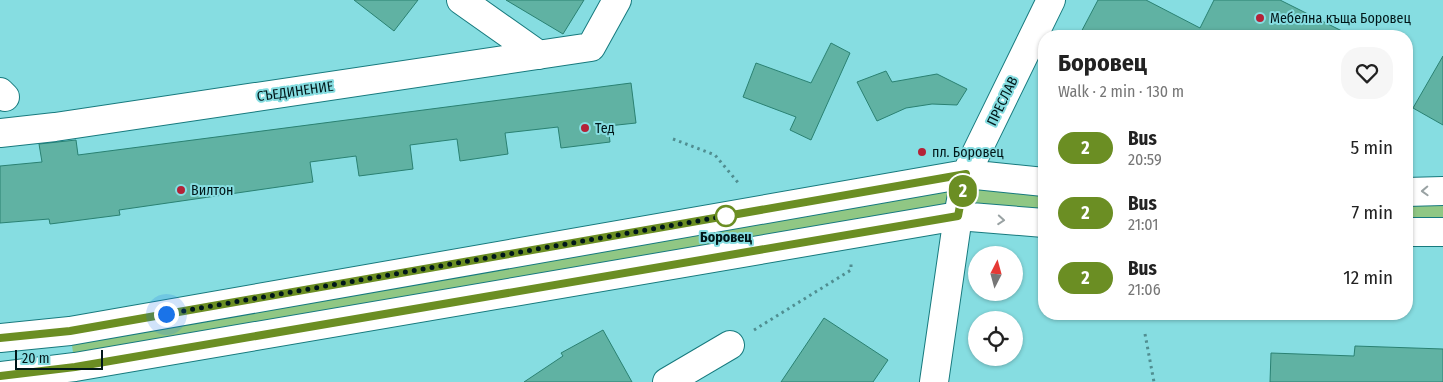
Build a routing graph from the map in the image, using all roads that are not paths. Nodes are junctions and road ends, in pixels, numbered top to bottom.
1 (461, 0) edge
2 (617, 0) edge
3 (1051, 0) edge
4 (539, 55) junction
5 (0, 133) edge
6 (966, 174) junction
7 (1038, 181) edge
8 (1443, 191) edge
9 (1413, 192) edge
10 (958, 216) junction
11 (1038, 223) edge
12 (1413, 232) edge
13 (1443, 232) edge
14 (0, 338) edge
15 (730, 345) road end
16 (0, 376) edge
17 (32, 378) edge
18 (667, 382) edge
19 (934, 382) edge

1 - 4 main road
2 - 4 main road, СЪЕДИНЕНИЕ
3 - 6 main road, ПРЕСЛАВ
4 - 5 main road, СЪЕДИНЕНИЕ
6 - 7 main road
6 - 10 main road, ПРЕСЛАВ
6 - 14 main road
8 -> 9 main road
10 -> 11 main road
10 - 17 main road
10 - 19 main road, ПРЕСЛАВ
12 - 13 main road
15 - 18 main road
16 - 17 main road

